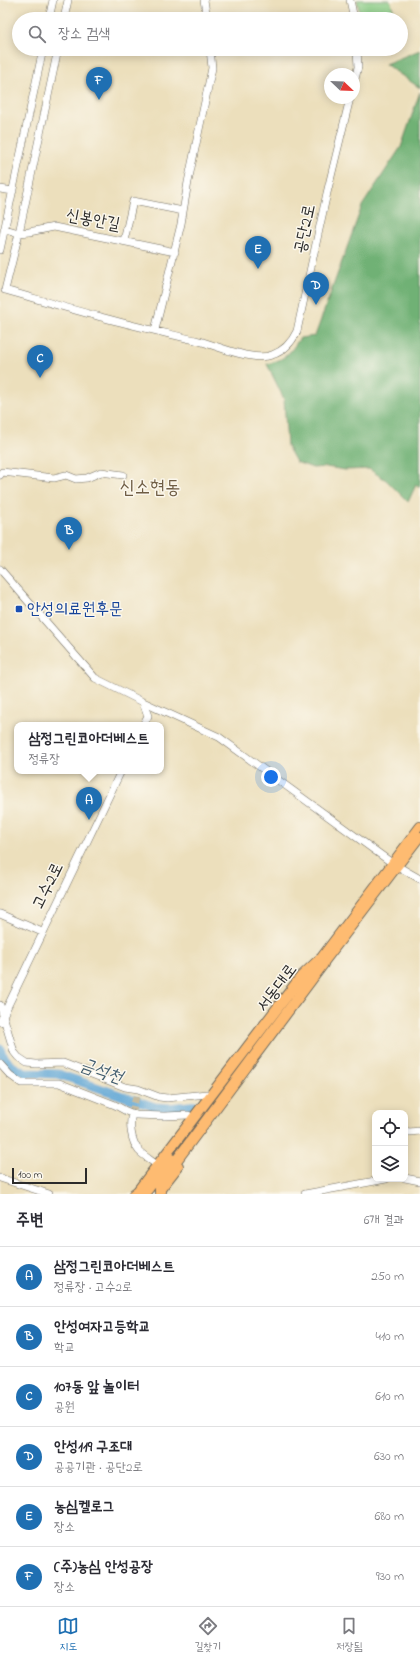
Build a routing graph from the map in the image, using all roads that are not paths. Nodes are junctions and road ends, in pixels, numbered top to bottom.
1 (53, 0) edge
2 (68, 0) edge
3 (204, 0) edge
4 (350, 0) edge
5 (50, 12) edge
6 (65, 12) edge
7 (206, 12) edge
8 (353, 12) edge
9 (42, 56) edge
10 (57, 56) edge
11 (211, 56) edge
12 (357, 56) edge
13 (358, 68) edge
14 (349, 104) edge
15 (0, 189) edge
16 (13, 190) junction
17 (183, 211) junction
18 (5, 229) junction
19 (19, 232) junction
20 (124, 241) junction
21 (0, 250) edge
22 (175, 252) junction
23 (2, 291) edge
24 (155, 330) junction
25 (0, 475) edge
26 (123, 475) dead end
27 (0, 569) edge
28 (143, 702) junction
29 (145, 722) edge
30 (120, 774) edge
31 (420, 826) edge
32 (420, 837) edge
33 (394, 865) junction
34 (420, 879) edge
35 (0, 914) edge
36 (42, 932) junction
37 (321, 962) junction
38 (0, 1005) edge
39 (2, 1019) edge
40 (0, 1064) edge
41 (207, 1094) dead end
42 (132, 1113) junction
43 (188, 1115) dead end
44 (420, 1131) edge
45 (408, 1132) edge
46 (162, 1170) junction
47 (0, 1178) edge
48 (408, 1179) edge
49 (420, 1181) edge
50 (372, 1182) edge
51 (138, 1193) edge
52 (157, 1193) edge
53 (49, 1194) edge
54 (305, 1194) edge

1 - 5 street
2 - 6 street
3 - 7 street
4 - 8 street
9 - 16 street
10 - 19 street, 공단2로
11 - 17 street
12 - 13 street
14 - 24 street, 공단2로
15 - 16 street
16 - 18 street
17 - 20 street
17 - 22 street
18 - 19 street, 신봉안길
18 - 21 street
19 - 20 street, 신봉안길
19 - 23 street, 공단2로
20 - 22 street, 신봉안길
22 - 24 street
23 - 24 street, 공단2로
25 - 26 street
27 - 28 street
28 - 29 street
28 - 33 street
30 - 36 street, 고수2로
31 - 33 main road, 서동대로
32 - 33 main road, 서동대로
33 - 34 street
33 - 37 main road, 서동대로
35 - 36 street
36 - 39 street, 고수2로
37 - 46 highway
37 - 52 highway
38 - 39 street
39 - 41 street
40 - 42 street
42 - 43 street
42 - 46 street
44 - 45 street
46 - 51 highway
46 - 52 highway
47 - 53 street
48 - 49 street
50 - 54 street

